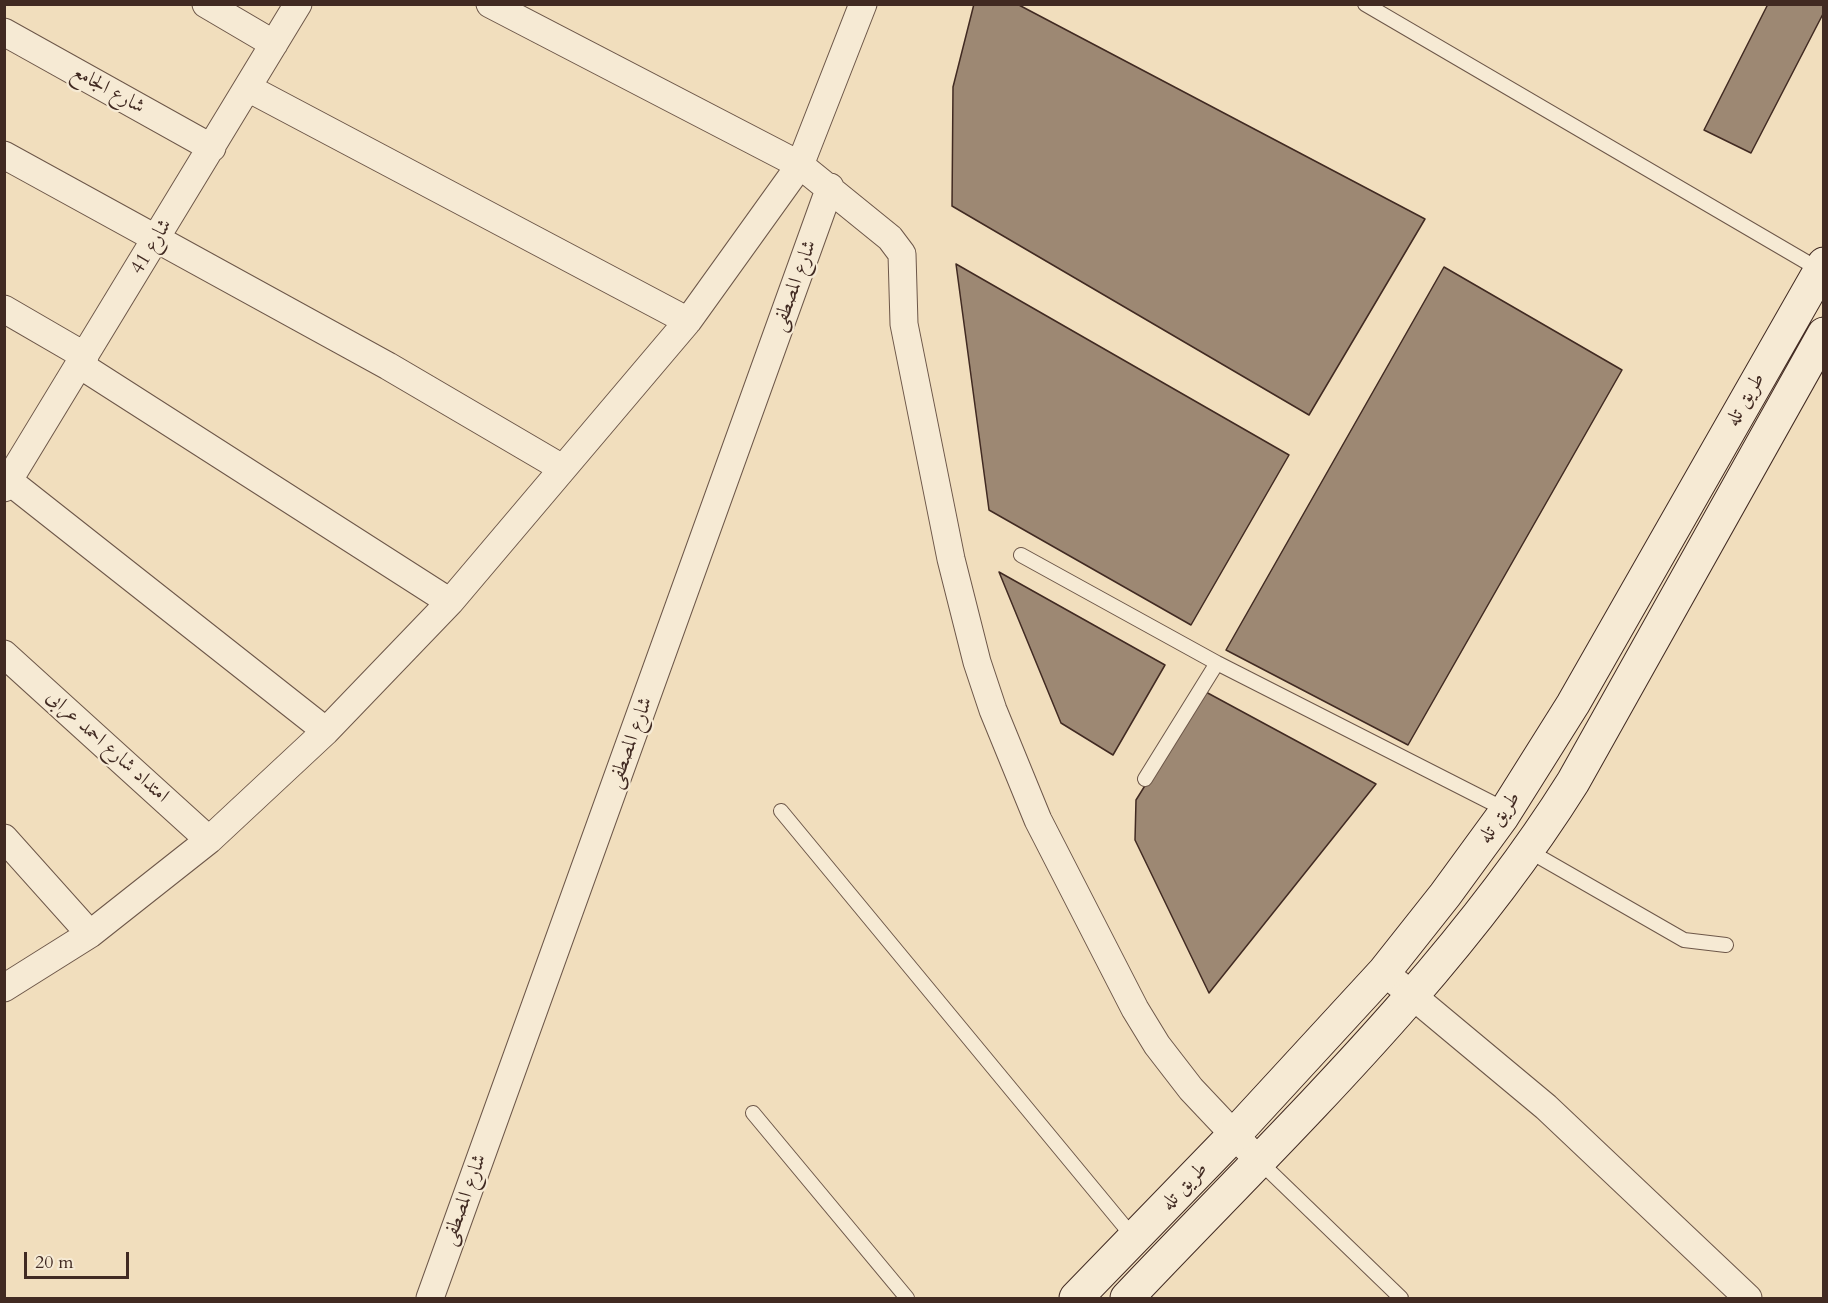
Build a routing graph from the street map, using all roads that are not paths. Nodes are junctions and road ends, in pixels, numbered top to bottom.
1 (206, 4) edge
2 (298, 4) edge
3 (490, 4) edge
4 (863, 4) edge
5 (1365, 4) edge
6 (4, 32) edge
7 (274, 44) junction
8 (248, 88) junction
9 (212, 148) junction
10 (4, 155) edge
11 (800, 165) junction
12 (830, 187) junction
13 (156, 239) junction
14 (1822, 267) edge
15 (4, 309) edge
16 (688, 321) junction
17 (1824, 334) edge
18 (83, 361) junction
19 (562, 468) junction
20 (10, 469) edge
21 (1021, 555) dead end
22 (450, 602) junction
23 (4, 654) edge
24 (1217, 663) junction
25 (326, 731) junction
26 (1145, 779) dead end
27 (781, 811) dead end
28 (1504, 813) junction
29 (4, 838) edge
30 (209, 840) junction
31 (1533, 845) junction
32 (90, 934) junction
33 (1726, 945) dead end
34 (1384, 972) junction
35 (4, 988) edge
36 (1413, 995) junction
37 (753, 1113) dead end
38 (1233, 1136) junction
39 (1258, 1160) junction
40 (1135, 1239) junction
41 (430, 1299) edge
42 (907, 1299) edge
43 (1076, 1299) edge
44 (1127, 1299) edge
45 (1401, 1299) edge
46 (1748, 1299) edge

1 - 7 street
2 - 7 street, شارع 41
3 - 11 street
4 - 11 street
5 - 14 lane
6 - 9 street, شارع الجامع
7 - 8 street, شارع 41
8 - 9 street, شارع 41
8 - 16 street
9 - 13 street, شارع 41
10 - 13 street
11 - 12 street
11 - 16 street
12 - 38 street
12 - 41 street, شارع المصطفى
13 - 18 street, شارع 41
13 - 19 street
14 - 28 main road, طريق تله
15 - 18 street
16 - 19 street
17 - 31 main road, طريق تله
18 - 20 street, شارع 41
18 - 22 street
19 - 22 street
20 - 25 street
21 - 24 lane
22 - 25 street
23 - 30 street, امتداد شارع احمد عرابى
24 - 26 lane
24 - 28 lane
25 - 30 street
27 - 40 lane
28 - 31 main road
28 - 34 main road, طريق تله
29 - 32 street
30 - 32 street
31 - 33 lane
31 - 36 main road, طريق تله
32 - 35 street
34 - 36 street
34 - 38 main road, طريق تله
36 - 39 main road, طريق تله
36 - 46 street
37 - 42 lane
38 - 39 street
38 - 40 main road, طريق تله
39 - 44 main road, طريق تله
39 - 45 lane
40 - 43 main road, طريق تله

